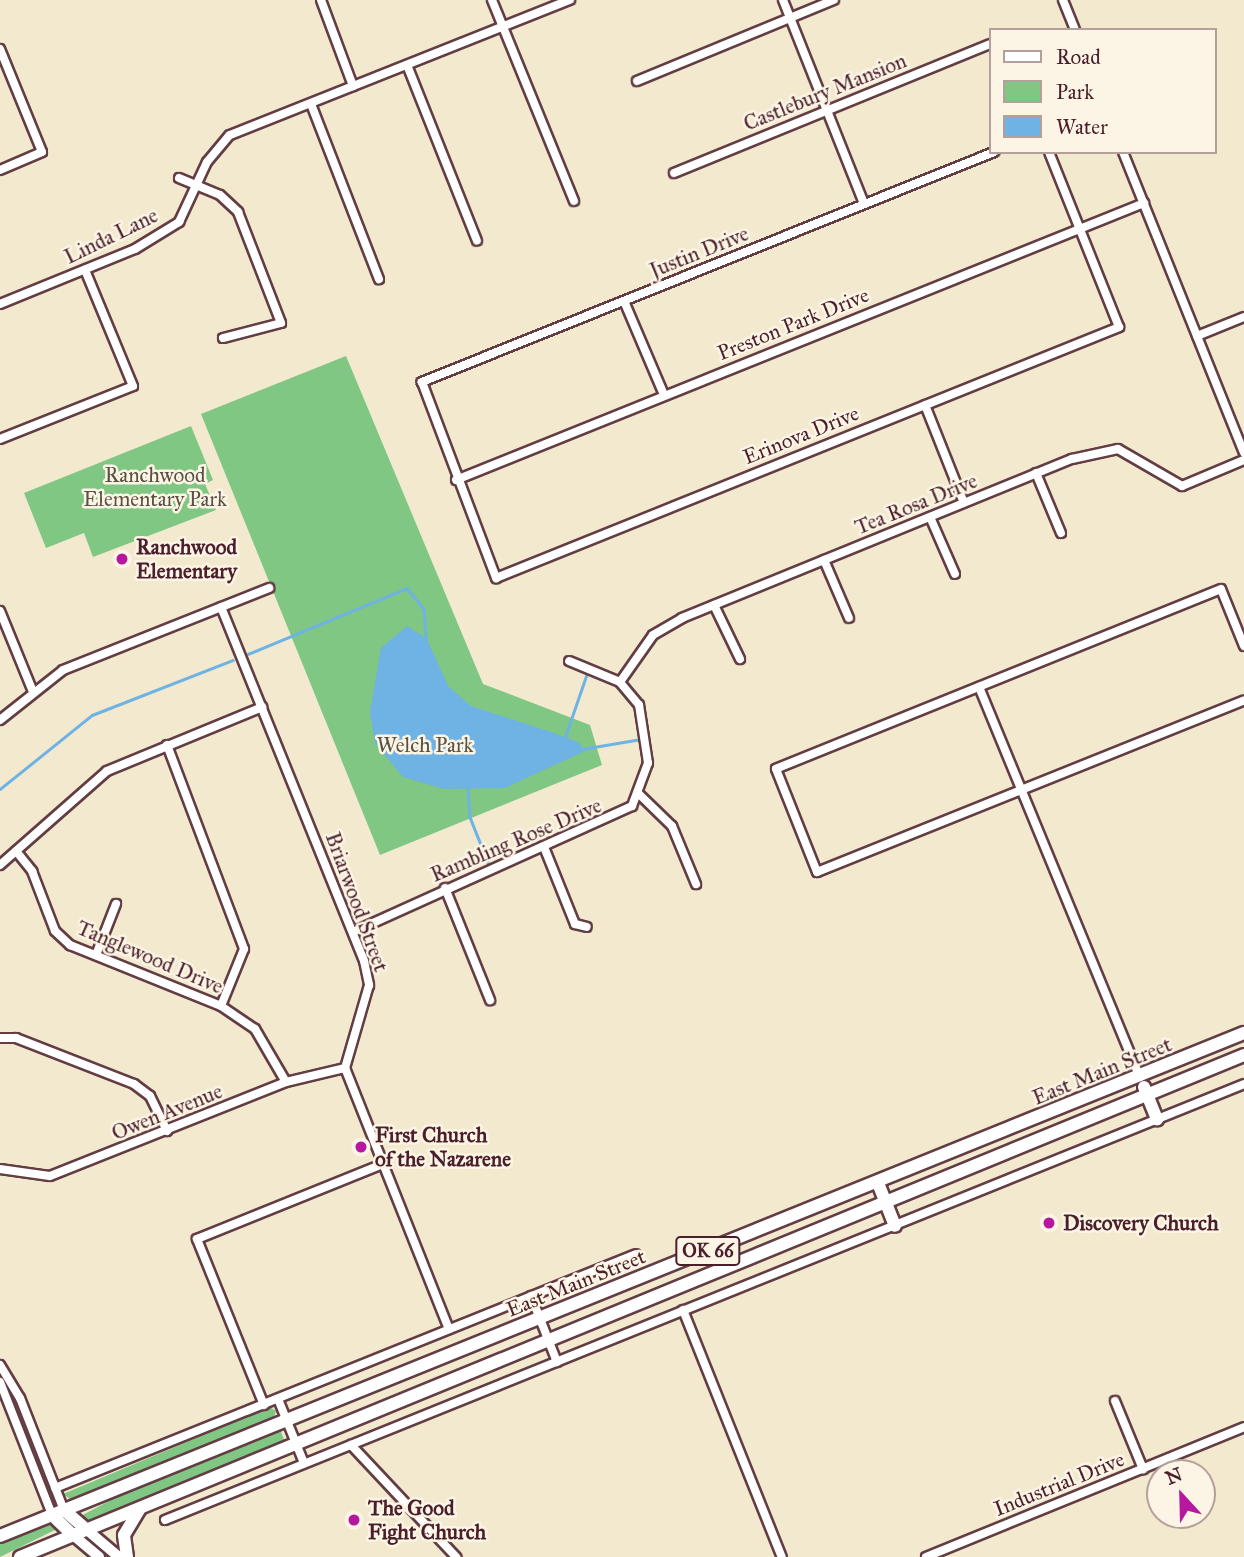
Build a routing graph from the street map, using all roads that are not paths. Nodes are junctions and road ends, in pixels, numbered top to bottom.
1 (321, 0) edge
2 (492, 0) edge
3 (570, 0) edge
4 (783, 0) edge
5 (834, 0) edge
6 (1063, 0) edge
7 (790, 18) junction
8 (503, 27) junction
9 (1074, 28) edge
10 (988, 45) edge
11 (1, 56) edge
12 (407, 65) junction
13 (638, 81) dead end
14 (353, 86) junction
15 (311, 104) junction
16 (827, 109) junction
17 (989, 154) edge
18 (1050, 154) edge
19 (1124, 154) edge
20 (0, 170) edge
21 (674, 173) dead end
22 (179, 178) dead end
23 (199, 186) junction
24 (574, 201) dead end
25 (1144, 203) junction
26 (864, 204) junction
27 (1080, 229) junction
28 (477, 241) dead end
29 (85, 270) junction
30 (379, 279) dead end
31 (624, 301) junction
32 (0, 304) edge
33 (1244, 317) edge
34 (1197, 337) junction
35 (222, 338) dead end
36 (664, 394) junction
37 (925, 405) junction
38 (0, 439) edge
39 (1244, 453) edge
40 (1244, 460) edge
41 (1037, 473) junction
42 (456, 480) junction
43 (964, 503) junction
44 (930, 517) junction
45 (1061, 533) dead end
46 (824, 560) junction
47 (955, 574) dead end
48 (269, 588) dead end
49 (714, 605) junction
50 (221, 607) junction
51 (0, 611) edge
52 (849, 618) dead end
53 (1243, 641) edge
54 (740, 659) dead end
55 (569, 661) dead end
56 (620, 682) junction
57 (979, 687) junction
58 (33, 692) junction
59 (1244, 701) edge
60 (262, 707) junction
61 (0, 720) edge
62 (167, 745) junction
63 (1021, 790) junction
64 (639, 794) junction
65 (544, 847) junction
66 (16, 851) junction
67 (0, 865) edge
68 (696, 884) dead end
69 (445, 888) junction
70 (116, 904) dead end
71 (587, 927) dead end
72 (353, 932) junction
73 (96, 955) junction
74 (491, 1000) dead end
75 (221, 1006) junction
76 (0, 1038) edge
77 (1243, 1038) edge
78 (1244, 1055) edge
79 (345, 1068) junction
80 (1140, 1077) junction
81 (286, 1082) junction
82 (1244, 1084) edge
83 (1146, 1094) junction
84 (1157, 1120) junction
85 (167, 1131) junction
86 (383, 1164) junction
87 (0, 1169) edge
88 (878, 1183) junction
89 (885, 1202) junction
90 (895, 1226) junction
91 (636, 1254) dead end
92 (531, 1296) junction
93 (684, 1310) junction
94 (538, 1319) junction
95 (449, 1329) junction
96 (548, 1342) junction
97 (557, 1362) junction
98 (0, 1365) edge
99 (0, 1382) edge
100 (278, 1399) junction
101 (1115, 1401) dead end
102 (22, 1402) junction
103 (264, 1405) junction
104 (7, 1408) junction
105 (287, 1419) junction
106 (1244, 1427) edge
107 (38, 1444) junction
108 (297, 1444) junction
109 (351, 1445) junction
110 (25, 1450) junction
111 (304, 1463) junction
112 (1143, 1469) junction
113 (55, 1488) junction
114 (140, 1507) junction
115 (58, 1513) junction
116 (165, 1520) dead end
117 (86, 1530) junction
118 (73, 1535) junction
119 (0, 1536) edge
120 (942, 1554) edge
121 (20, 1557) edge
122 (99, 1557) edge
123 (120, 1557) edge
124 (127, 1557) edge
125 (457, 1557) edge
126 (782, 1557) edge
127 (926, 1557) edge

1 - 14 street
2 - 8 street
3 - 8 street, Linda Lane
4 - 7 street
5 - 7 street
6 - 9 street
7 - 13 street
7 - 16 street
8 - 12 street, Linda Lane
8 - 24 street
10 - 16 street, Castlebury Mansion
11 - 20 street
12 - 14 street, Linda Lane
12 - 28 street
14 - 15 street, Linda Lane
15 - 23 street, Linda Lane
15 - 30 street
16 - 21 street, Castlebury Mansion
16 - 26 street
17 - 26 street, Justin Drive
18 - 27 street
19 - 25 street
22 - 23 street
23 - 29 street, Linda Lane
23 - 35 street
25 - 27 street, Preston Park Drive
25 - 34 street
26 - 31 street, Justin Drive
27 - 36 street, Preston Park Drive
27 - 37 street, Erinova Drive
29 - 32 street, Linda Lane
29 - 38 street
31 - 36 street
31 - 42 street, Justin Drive
33 - 34 street
34 - 39 street
36 - 42 street, Preston Park Drive
37 - 42 street, Erinova Drive
37 - 43 street
40 - 41 street, Tea Rosa Drive
41 - 43 street, Tea Rosa Drive
41 - 45 street
43 - 44 street, Tea Rosa Drive
44 - 46 street, Tea Rosa Drive
44 - 47 street
46 - 49 street, Tea Rosa Drive
46 - 52 street
48 - 50 street
49 - 54 street
49 - 56 street, Tea Rosa Drive
50 - 58 street
50 - 60 street, Briarwood Street
51 - 58 street
53 - 57 street
55 - 56 street
56 - 64 street
57 - 63 street
57 - 63 street
58 - 61 street
59 - 63 street
60 - 62 street
60 - 72 street, Briarwood Street
62 - 66 street
62 - 75 street
63 - 80 street
64 - 65 street, Rambling Rose Drive
64 - 68 street
65 - 69 street, Rambling Rose Drive
65 - 71 street
66 - 67 street
66 - 73 street, Tanglewood Drive
69 - 72 street, Rambling Rose Drive
69 - 74 street
70 - 73 street
72 - 79 street, Briarwood Street
73 - 75 street, Tanglewood Drive
75 - 81 street, Tanglewood Drive
76 - 85 street
77 - 80 highway, East Main Street / OK 66
78 - 83 highway, East Main Street / OK 66
79 - 81 street, Owen Avenue
79 - 86 street
80 - 83 highway
80 - 88 highway, East Main Street / OK 66
81 - 85 street, Owen Avenue
82 - 84 street
83 - 84 highway
83 - 89 highway, East Main Street / OK 66
84 - 90 street
85 - 87 street, Owen Avenue
86 - 95 street
86 - 103 street
88 - 89 highway
88 - 94 highway, East Main Street / OK 66
89 - 90 highway
89 - 96 highway, East Main Street / OK 66
90 - 93 street
91 - 92 street, East Main Street
92 - 94 street
92 - 95 street, East Main Street
93 - 97 street
93 - 126 street
94 - 96 street
94 - 105 highway, East Main Street / OK 66
95 - 100 street, East Main Street
96 - 97 street
96 - 108 highway, East Main Street / OK 66
97 - 109 street
98 - 102 street
99 - 104 street
100 - 103 street, East Main Street
100 - 105 street
101 - 112 street
102 - 104 street
102 - 107 street
103 - 113 street, East Main Street
104 - 110 street
105 - 108 street
105 - 115 highway, East Main Street / OK 66
106 - 112 street, Industrial Drive
107 - 110 street
107 - 113 street
108 - 111 street
108 - 114 highway, East Main Street / OK 66
109 - 111 street
109 - 125 street
110 - 115 street
111 - 116 street
112 - 120 street, Industrial Drive
113 - 115 street
114 - 117 highway, East Main Street / OK 66
114 - 124 highway
115 - 117 highway
115 - 118 highway
115 - 119 highway, East Main Street
117 - 118 highway, East Main Street / OK 66
117 - 123 main road
118 - 121 highway, East Main Street / OK 66
118 - 122 main road
120 - 127 street, Industrial Drive

